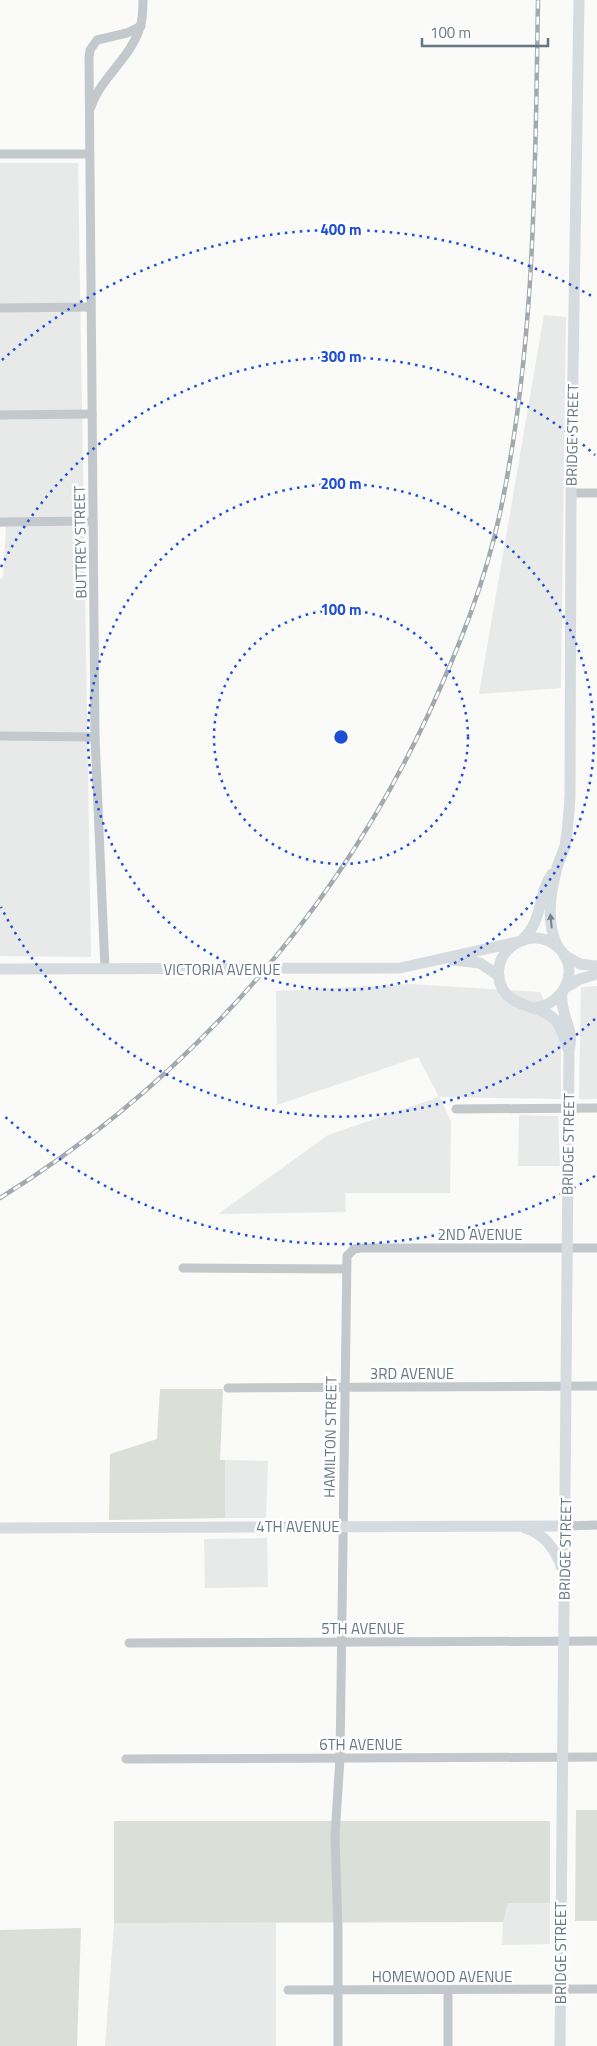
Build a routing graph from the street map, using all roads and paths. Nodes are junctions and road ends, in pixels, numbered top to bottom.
1 (143, 0) edge
2 (579, 0) edge
3 (141, 26) junction
4 (89, 115) junction
5 (0, 154) edge
6 (89, 154) junction
7 (91, 307) junction
8 (0, 308) edge
9 (92, 414) junction
10 (0, 415) edge
11 (571, 493) junction
12 (597, 493) edge
13 (93, 521) junction
14 (0, 522) edge
15 (0, 736) edge
16 (96, 737) junction
17 (557, 868) junction
18 (520, 940) junction
19 (561, 951) junction
20 (444, 960) junction
21 (597, 966) edge
22 (0, 969) edge
23 (105, 969) junction
24 (597, 974) edge
25 (499, 976) junction
26 (564, 991) junction
27 (536, 1008) junction
28 (569, 1051) junction
29 (569, 1108) junction
30 (597, 1108) edge
31 (456, 1110) dead end
32 (364, 1248) joint
33 (567, 1248) junction
34 (597, 1248) edge
35 (183, 1268) dead end
36 (346, 1269) junction
37 (566, 1386) junction
38 (597, 1386) edge
39 (228, 1388) dead end
40 (345, 1388) junction
41 (597, 1525) edge
42 (343, 1526) junction
43 (516, 1526) junction
44 (565, 1526) junction
45 (0, 1528) edge
46 (564, 1574) junction
47 (564, 1641) junction
48 (597, 1641) edge
49 (341, 1642) junction
50 (129, 1643) dead end
51 (561, 1757) junction
52 (340, 1758) junction
53 (597, 1758) edge
54 (126, 1759) dead end
55 (338, 1989) junction
56 (560, 1989) junction
57 (597, 1989) edge
58 (288, 1990) dead end
59 (448, 1991) junction
60 (338, 2046) edge
61 (448, 2046) edge
62 (560, 2046) edge

1 - 3 street, BUTTREY STREET
2 - 11 main road, BRIDGE STREET
3 - 4 street, BUTTREY STREET
3 - 4 street, BUTTREY STREET
4 - 6 street, BUTTREY STREET
5 - 6 street
6 - 7 street, BUTTREY STREET
7 - 8 street
7 - 9 street, BUTTREY STREET
9 - 10 street
9 - 13 street, BUTTREY STREET
11 - 12 street
11 - 17 main road, BRIDGE STREET
13 - 14 street
13 - 16 street, BUTTREY STREET
15 - 16 street
16 - 23 street, BUTTREY STREET
17 - 18 main road, BRIDGE STREET
19 -> 17 main road, BRIDGE STREET
18 - 19 main road
18 - 20 main road, VICTORIA AVENUE
18 - 25 main road
19 - 21 main road
19 - 26 main road
20 - 23 main road, VICTORIA AVENUE
20 - 25 main road, VICTORIA AVENUE
22 - 23 main road, VICTORIA AVENUE
24 - 26 main road
25 - 27 main road
26 - 27 main road
26 - 28 main road, BRIDGE STREET
27 - 28 main road, BRIDGE STREET
28 - 29 main road, BRIDGE STREET
29 - 30 street
29 - 31 street
29 - 33 main road, BRIDGE STREET
32 - 33 street, 2ND AVENUE
32 - 36 street, HAMILTON STREET
33 - 34 street, 2ND AVENUE
33 - 37 main road, BRIDGE STREET
35 - 36 street
36 - 40 street, HAMILTON STREET
37 - 38 street, 3RD AVENUE
37 - 40 street, 3RD AVENUE
37 - 44 main road, BRIDGE STREET
39 - 40 street, 3RD AVENUE
40 - 42 street, HAMILTON STREET
41 - 44 street, 4TH AVENUE
42 - 43 main road, 4TH AVENUE
42 - 45 main road, 4TH AVENUE
42 - 49 street, HAMILTON STREET
43 - 44 main road, 4TH AVENUE
43 - 46 main road
44 - 46 main road, BRIDGE STREET
46 - 47 main road, BRIDGE STREET
47 - 48 street, 5TH AVENUE
47 - 49 street, 5TH AVENUE
47 - 51 main road, BRIDGE STREET
49 - 50 street, 5TH AVENUE
49 - 52 street, HAMILTON STREET
51 - 52 street, 6TH AVENUE
51 - 53 street, 6TH AVENUE
51 - 56 main road, BRIDGE STREET
52 - 54 street, 6TH AVENUE
52 - 55 street, HAMILTON STREET
55 - 58 street, HOMEWOOD AVENUE
55 - 59 street, HOMEWOOD AVENUE
55 - 60 street
56 - 57 street, HOMEWOOD AVENUE
56 - 59 street, HOMEWOOD AVENUE
56 - 62 main road, BRIDGE STREET
59 - 61 street

